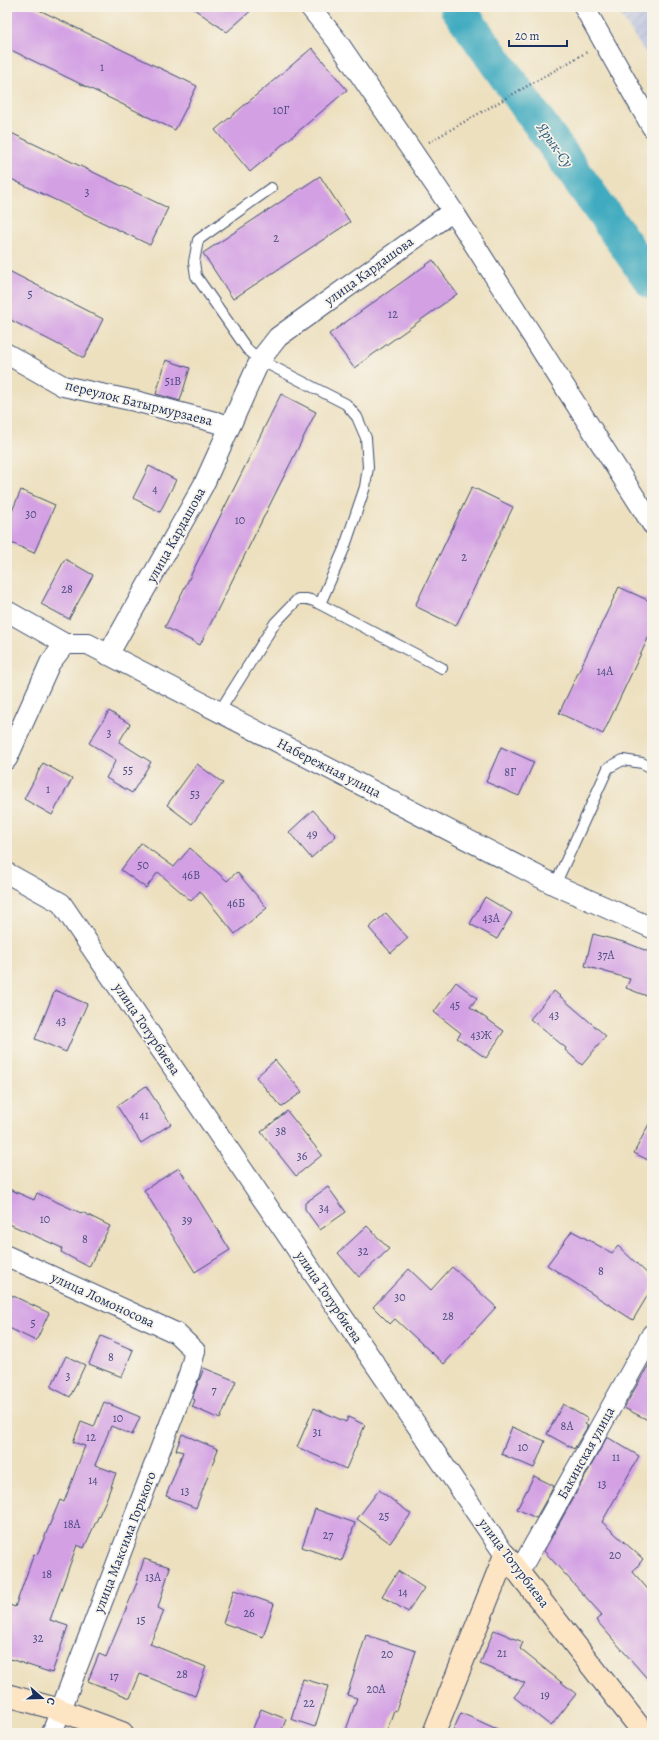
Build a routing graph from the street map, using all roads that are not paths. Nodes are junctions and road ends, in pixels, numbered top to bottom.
1 (310, 7) edge
2 (584, 7) edge
3 (652, 127) edge
4 (271, 188) dead end
5 (453, 211) junction
6 (7, 354) edge
7 (260, 360) junction
8 (230, 426) junction
9 (652, 524) edge
10 (320, 604) junction
11 (7, 611) edge
12 (65, 644) junction
13 (108, 655) junction
14 (442, 668) dead end
15 (220, 712) junction
16 (7, 759) edge
17 (652, 768) edge
18 (7, 873) edge
19 (555, 885) junction
20 (652, 928) edge
21 (7, 1256) edge
22 (652, 1334) edge
23 (195, 1351) joint
24 (505, 1555) junction
25 (519, 1572) junction
26 (7, 1695) edge
27 (60, 1710) junction
28 (52, 1733) edge
29 (122, 1733) edge
30 (434, 1733) edge
31 (644, 1733) edge

1 - 5 street
2 - 3 street
4 - 7 lane
5 - 7 street, улица Кардашова
5 - 9 street
6 - 8 street, переулок Батырмурзаева
7 - 8 street, улица Кардашова
7 - 10 lane
8 - 13 street, улица Кардашова
10 - 14 lane
10 - 15 lane
11 - 12 street, Набережная улица
12 - 13 street, Набережная улица
12 - 16 street
13 - 15 street, Набережная улица
15 - 19 street, Набережная улица
17 - 19 lane
18 - 24 street, улица Тотурбиева
19 - 20 street, Набережная улица
21 - 23 street, улица Ломоносова
22 - 25 street, Бакинская улица
23 - 27 street, улица Максима Горького
24 - 25 main road, улица Тотурбиева
24 - 30 main road
25 - 31 main road, улица Тотурбиева
26 - 27 main road
27 - 28 street, улица Максима Горького
27 - 29 main road

